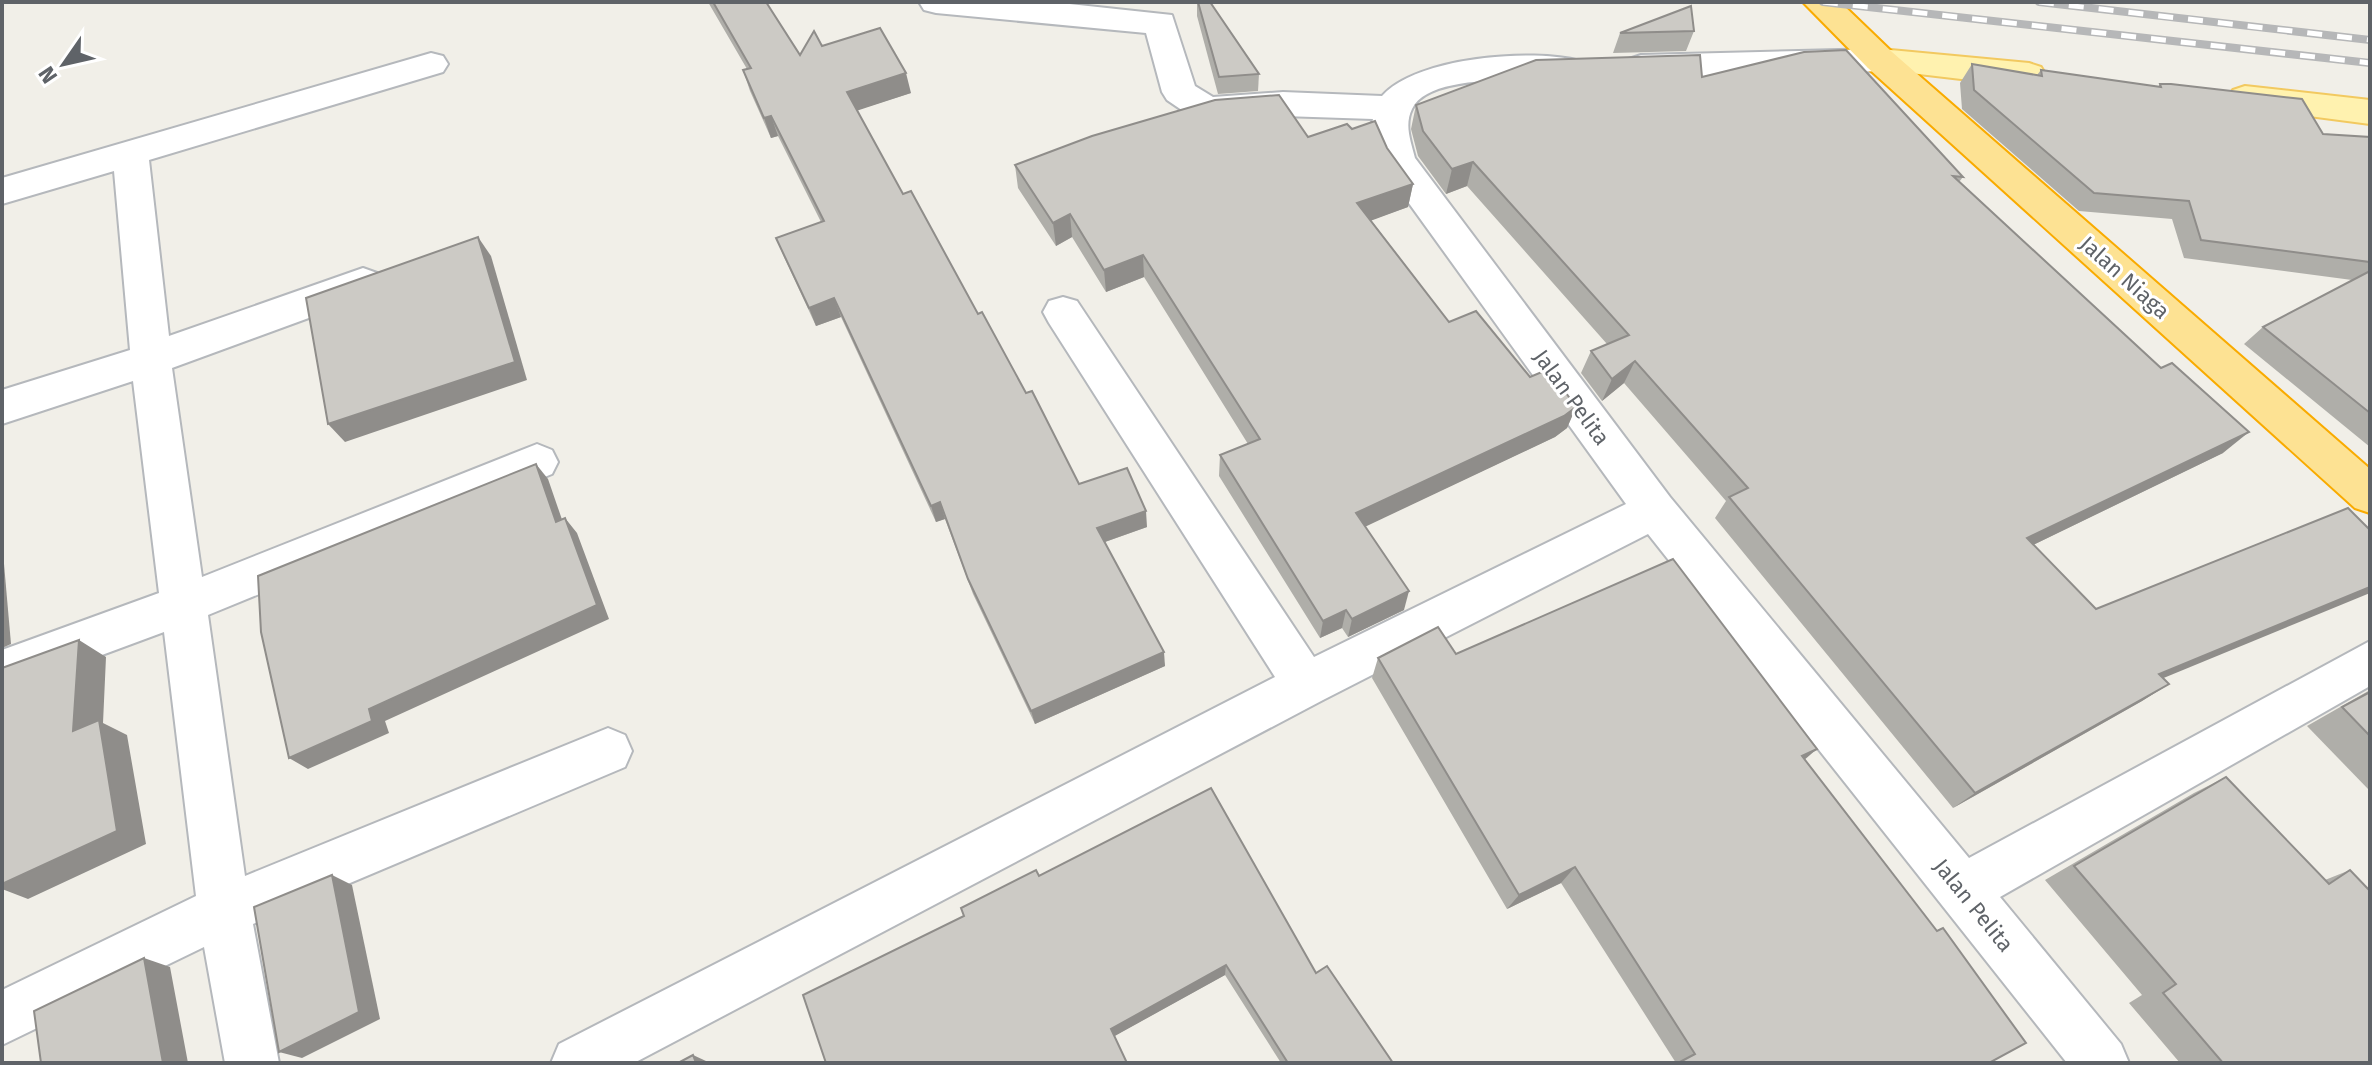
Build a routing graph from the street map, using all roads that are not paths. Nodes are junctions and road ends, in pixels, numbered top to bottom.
1 (936, 2) edge
2 (1820, 2) edge
3 (1880, 60) junction
4 (431, 64) dead end
5 (2067, 79) edge
6 (2207, 94) edge
7 (1391, 108) junction
8 (2370, 112) edge
9 (130, 153) junction
10 (2, 191) edge
11 (390, 274) edge
12 (1063, 312) dead end
13 (151, 359) junction
14 (2, 407) edge
15 (537, 462) edge
16 (2370, 495) edge
17 (1655, 510) junction
18 (185, 604) junction
19 (2370, 662) edge
20 (2, 671) edge
21 (1306, 685) junction
22 (608, 751) dead end
23 (1962, 890) junction
24 (224, 910) junction
25 (2, 1018) edge
26 (252, 1063) edge
27 (578, 1063) edge
28 (2102, 1063) edge

1 - 7 street
2 - 3 highway, Jalan Niaga
3 - 5 main road
3 - 7 street
3 - 16 highway, Jalan Niaga
4 - 9 street
6 - 8 main road
7 - 17 street, Jalan Pelita
9 - 10 street
9 - 13 street
11 - 13 street
12 - 21 street
13 - 14 street
13 - 18 street
15 - 18 street
17 - 21 street
17 - 23 street, Jalan Pelita
18 - 20 street
18 - 24 street
19 - 23 street
21 - 27 street
22 - 24 street
23 - 28 street, Jalan Pelita
24 - 25 street
24 - 26 street

